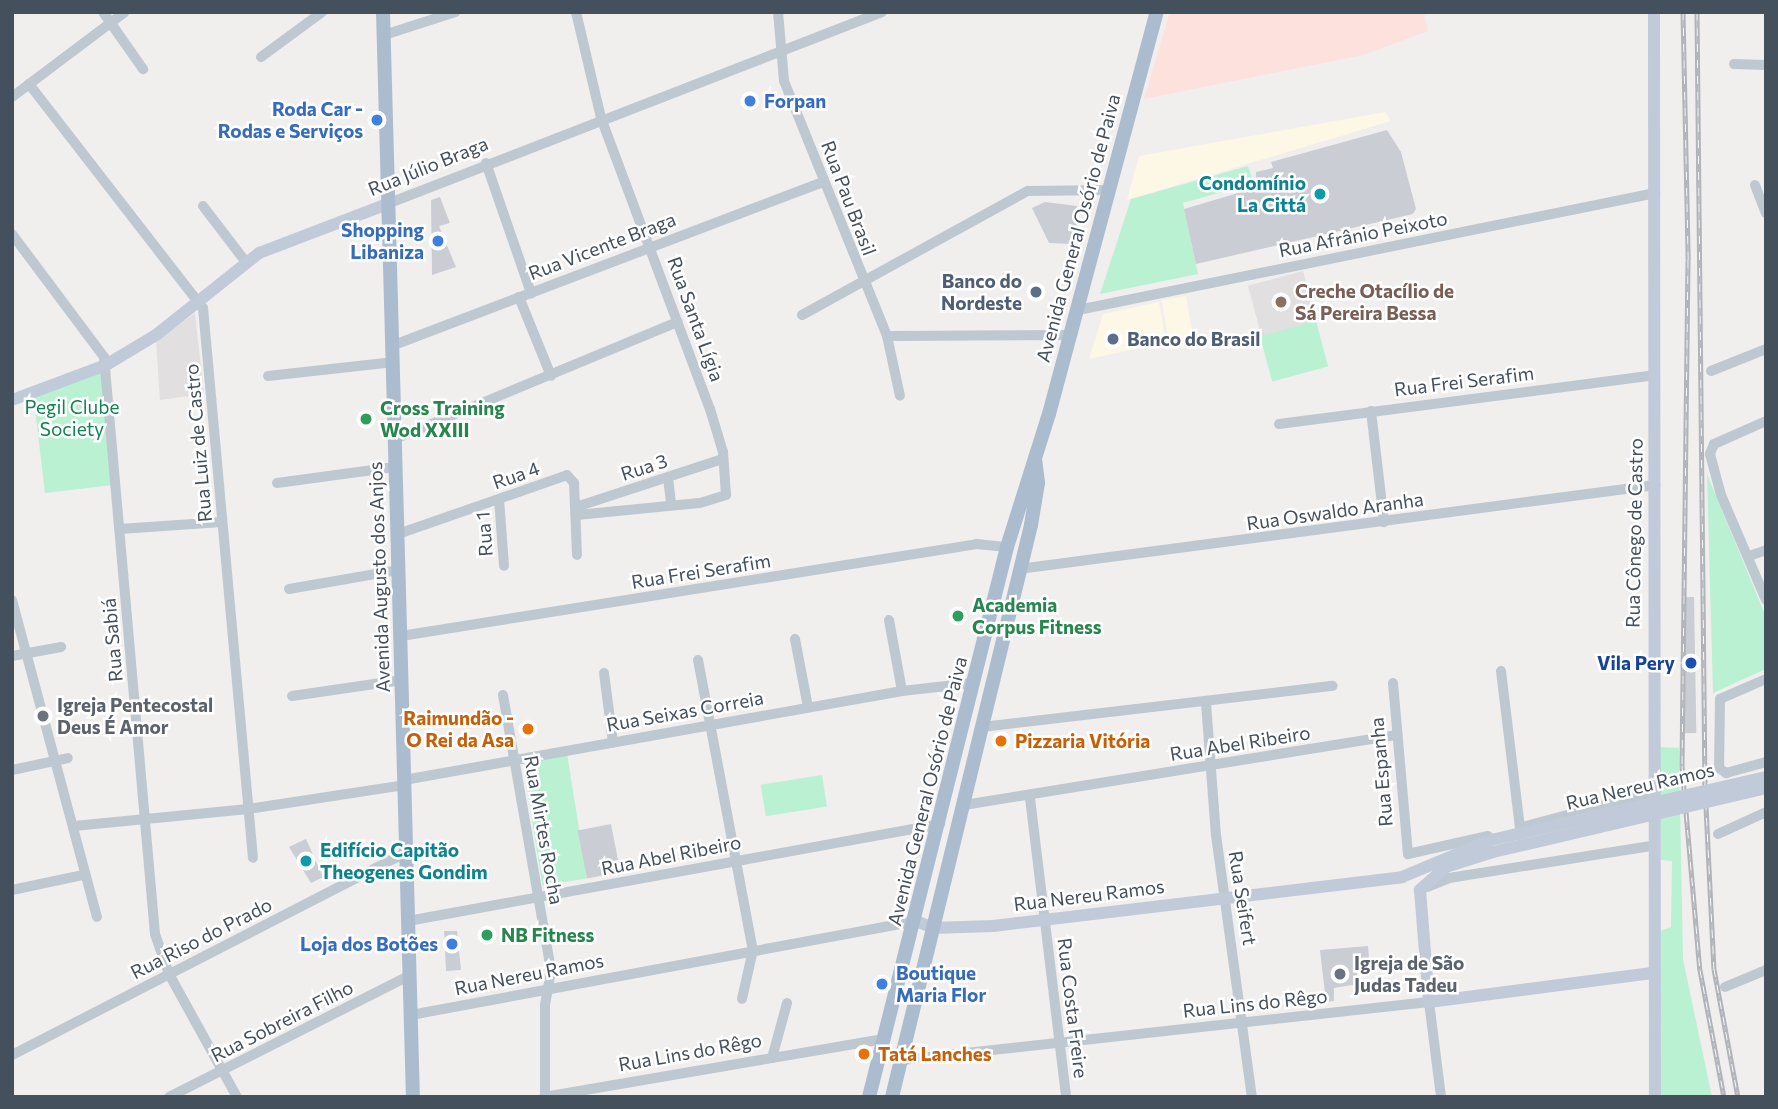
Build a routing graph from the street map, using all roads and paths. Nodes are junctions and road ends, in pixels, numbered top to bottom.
1 (103, 12) edge
2 (125, 12) edge
3 (322, 12) edge
4 (383, 12) edge
5 (455, 12) edge
6 (576, 12) edge
7 (778, 12) edge
8 (882, 12) edge
9 (1157, 12) edge
10 (1654, 12) edge
11 (111, 23) junction
12 (384, 35) junction
13 (780, 50) junction
14 (261, 57) dead end
15 (1734, 64) dead end
16 (1766, 65) edge
17 (143, 69) dead end
18 (29, 84) junction
19 (12, 97) edge
20 (601, 118) junction
21 (486, 163) junction
22 (823, 182) junction
23 (1755, 185) dead end
24 (1108, 190) junction
25 (1656, 193) junction
26 (387, 204) junction
27 (203, 206) dead end
28 (1766, 213) edge
29 (12, 234) edge
30 (650, 246) junction
31 (245, 261) junction
32 (864, 284) junction
33 (531, 293) junction
34 (519, 297) junction
35 (198, 302) junction
36 (1078, 310) junction
37 (802, 315) dead end
38 (678, 323) junction
39 (1070, 335) junction
40 (887, 336) junction
41 (394, 345) junction
42 (1766, 349) edge
43 (394, 362) junction
44 (106, 365) junction
45 (1712, 371) dead end
46 (1654, 374) junction
47 (268, 376) dead end
48 (551, 376) junction
49 (900, 396) dead end
50 (12, 400) edge
51 (1371, 411) junction
52 (1766, 421) edge
53 (1279, 424) dead end
54 (395, 439) junction
55 (1035, 453) junction
56 (723, 459) junction
57 (395, 467) junction
58 (668, 478) junction
59 (277, 484) dead end
60 (1656, 485) junction
61 (499, 499) junction
62 (671, 504) junction
63 (577, 511) junction
64 (222, 522) junction
65 (1384, 522) junction
66 (120, 529) junction
67 (398, 534) junction
68 (1007, 547) junction
69 (1766, 550) edge
70 (577, 555) dead end
71 (1749, 556) junction
72 (504, 566) dead end
73 (1019, 569) junction
74 (399, 570) junction
75 (289, 589) dead end
76 (12, 600) edge
77 (1766, 600) edge
78 (889, 621) dead end
79 (401, 636) junction
80 (795, 639) dead end
81 (61, 647) dead end
82 (27, 653) junction
83 (12, 656) edge
84 (698, 660) dead end
85 (1501, 671) dead end
86 (604, 673) dead end
87 (1766, 679) edge
88 (402, 680) junction
89 (972, 683) junction
90 (1393, 683) dead end
91 (1332, 686) dead end
92 (902, 691) junction
93 (503, 695) dead end
94 (292, 696) dead end
95 (1206, 703) junction
96 (808, 707) junction
97 (710, 725) junction
98 (982, 727) junction
99 (1397, 735) junction
100 (613, 742) junction
101 (68, 758) dead end
102 (514, 759) junction
103 (53, 762) junction
104 (1766, 762) edge
105 (1210, 767) junction
106 (12, 770) edge
107 (1766, 777) edge
108 (404, 782) junction
109 (1766, 788) edge
110 (1653, 792) junction
111 (1030, 798) junction
112 (964, 805) junction
113 (248, 809) junction
114 (1766, 812) edge
115 (143, 821) junction
116 (941, 824) junction
117 (74, 826) junction
118 (1520, 828) junction
119 (1718, 834) dead end
120 (1492, 846) junction
121 (1652, 846) junction
122 (407, 852) junction
123 (1411, 856) joint
124 (253, 858) dead end
125 (734, 860) junction
126 (83, 875) junction
127 (1402, 877) junction
128 (12, 890) edge
129 (1420, 890) junction
130 (538, 898) junction
131 (1227, 898) junction
132 (97, 917) dead end
133 (1044, 920) junction
134 (408, 921) junction
135 (916, 921) junction
136 (933, 928) junction
137 (1420, 931) junction
138 (753, 950) junction
139 (1765, 971) edge
140 (1652, 973) junction
141 (169, 974) junction
142 (409, 976) junction
143 (1725, 987) dead end
144 (550, 988) junction
145 (742, 999) dead end
146 (1429, 1002) junction
147 (787, 1003) dead end
148 (411, 1015) junction
149 (1243, 1025) junction
150 (885, 1039) junction
151 (1060, 1046) junction
152 (12, 1055) edge
153 (772, 1058) junction
154 (902, 1060) junction
155 (222, 1071) junction
156 (169, 1097) edge
157 (237, 1097) edge
158 (413, 1097) edge
159 (545, 1097) edge
160 (870, 1097) edge
161 (892, 1097) edge
162 (1066, 1097) edge
163 (1252, 1097) edge
164 (1441, 1097) edge
165 (1655, 1097) edge

1 - 11 street
2 - 11 street
3 - 14 street
4 - 12 main road, Avenida Augusto dos Anjos
5 - 12 street
6 - 20 street, Rua Santa Lígia
7 - 13 street, Rua Pau Brasil
8 - 13 street, Rua Júlio Braga
9 - 24 main road, Avenida General Osório de Paiva
10 - 25 street, Rua Cônego de Castro
11 - 17 street
11 - 18 street
12 - 26 main road, Avenida Augusto dos Anjos
13 - 20 street, Rua Júlio Braga
13 - 22 street, Rua Pau Brasil
15 - 16 street
18 - 19 street
18 - 35 street, Rua Luiz de Castro
20 - 21 street, Rua Júlio Braga
20 - 30 street, Rua Santa Lígia
21 - 26 street, Rua Júlio Braga
21 - 33 street
22 - 30 street, Rua Vicente Braga
22 - 32 street, Rua Pau Brasil
23 - 28 street
24 - 32 street
24 - 36 main road, Avenida General Osório de Paiva
25 - 36 street, Rua Afrânio Peixoto
25 - 46 street, Rua Cônego de Castro
26 - 31 street, Rua Júlio Braga
26 - 41 main road, Avenida Augusto dos Anjos
27 - 31 street
29 - 44 street, Rua Sabiá
30 - 33 street, Rua Vicente Braga
30 - 38 street, Rua Santa Lígia
31 - 35 street, Rua Júlio Braga
32 - 37 street
32 - 40 street, Rua Pau Brasil
33 - 34 street, Rua Vicente Braga
34 - 41 street, Rua Vicente Braga
34 - 48 street
35 - 44 street, Rua Júlio Braga
35 - 64 street, Rua Luiz de Castro
36 - 39 main road, Avenida General Osório de Paiva
38 - 48 street
38 - 56 street, Rua Santa Lígia
39 - 40 street
39 - 55 main road, Avenida General Osório de Paiva
40 - 49 street, Rua Pau Brasil
41 - 43 main road, Avenida Augusto dos Anjos
42 - 45 street
43 - 47 street
43 - 54 main road, Avenida Augusto dos Anjos
44 - 50 street, Rua Júlio Braga
44 - 66 street, Rua Sabiá
46 - 51 street, Rua Frei Serafim
46 - 60 street, Rua Cônego de Castro
48 - 54 street
51 - 53 street, Rua Frei Serafim
51 - 65 street
52 - 71 street
54 - 57 main road, Avenida Augusto dos Anjos
55 - 68 main road, Avenida General Osório de Paiva
55 - 73 main road, Avenida General Osório de Paiva
56 - 58 street, Rua 3
56 - 62 street, Rua Santa Lígia
57 - 59 street
57 - 67 main road, Avenida Augusto dos Anjos
58 - 62 street
58 - 63 street, Rua 3
60 - 65 street, Rua Oswaldo Aranha
60 - 110 street, Rua Cônego de Castro
61 - 63 street, Rua 4
61 - 67 street, Rua 4
61 - 72 street, Rua 1
62 - 63 street, Rua Santa Lígia
63 - 70 street, Rua 4
64 - 66 street
64 - 113 street, Rua Luiz de Castro
65 - 73 street, Rua Oswaldo Aranha
66 - 115 street, Rua Sabiá
67 - 74 main road, Avenida Augusto dos Anjos
68 - 79 street, Rua Frei Serafim
68 - 89 main road, Avenida General Osório de Paiva
69 - 71 street
71 - 77 street
73 - 98 main road, Avenida General Osório de Paiva
74 - 75 street
74 - 79 main road, Avenida Augusto dos Anjos
76 - 82 street
78 - 92 street
79 - 88 main road, Avenida Augusto dos Anjos
80 - 96 street
81 - 82 street
82 - 83 street
82 - 103 street
84 - 97 street
85 - 118 street
86 - 100 street
87 - 104 street, Rua Nereu Ramos
88 - 94 street
88 - 108 main road, Avenida Augusto dos Anjos
89 - 92 street, Rua Seixas Correia
89 - 116 main road, Avenida General Osório de Paiva
90 - 99 street, Rua Espanha
91 - 95 street
92 - 96 street, Rua Seixas Correia
93 - 102 street, Rua Mirtes Rocha
95 - 98 street
95 - 105 street, Rua Seifert
96 - 97 street, Rua Seixas Correia
97 - 100 street, Rua Seixas Correia
97 - 125 street
98 - 112 main road, Avenida General Osório de Paiva
99 - 105 street, Rua Abel Ribeiro
99 - 123 street, Rua Espanha
100 - 102 street, Rua Seixas Correia
101 - 103 street
102 - 108 street, Rua Seixas Correia
102 - 130 street, Rua Mirtes Rocha
103 - 106 street
103 - 117 street
105 - 111 street, Rua Abel Ribeiro
105 - 131 street, Rua Seifert
107 - 120 street, Rua Nereu Ramos, bridge
108 - 113 street, Rua Seixas Correia
108 - 122 main road, Avenida Augusto dos Anjos
109 - 120 street, Rua Nereu Ramos, bridge
110 - 118 street, Rua Nereu Ramos
110 - 121 street, Rua Cônego de Castro
111 - 112 street, Rua Abel Ribeiro
111 - 133 street, Rua Costa Freire
112 - 136 main road, Avenida General Osório de Paiva
113 - 115 street, Rua Seixas Correia
113 - 124 street, Rua Luiz de Castro
114 - 119 street
115 - 117 street, Rua Seixas Correia
115 - 141 street, Rua Sabiá
116 - 125 street, Rua Abel Ribeiro
116 - 135 main road, Avenida General Osório de Paiva
117 - 126 street
118 - 123 street, Rua Nereu Ramos
120 - 127 street, Rua Nereu Ramos
120 - 129 street, Rua Nereu Ramos
121 - 129 street
121 - 140 street, Rua Cônego de Castro
122 - 134 main road, Avenida Augusto dos Anjos
122 - 141 street, Rua Riso do Prado
125 - 130 street, Rua Abel Ribeiro
125 - 138 street
126 - 128 street
126 - 132 street
127 - 131 street, Rua Nereu Ramos
127 - 137 street
129 - 137 street
130 - 134 street, Rua Abel Ribeiro
130 - 144 street, Rua Mirtes Rocha
131 - 133 street, Rua Nereu Ramos
131 - 149 street, Rua Seifert
133 - 136 street, Rua Nereu Ramos
133 - 151 street, Rua Costa Freire
134 - 142 main road, Avenida Augusto dos Anjos
135 - 136 street, Rua Nereu Ramos
135 - 138 street, Rua Nereu Ramos
135 - 150 main road, Avenida General Osório de Paiva
136 - 154 main road, Avenida General Osório de Paiva
137 - 146 street
138 - 144 street, Rua Nereu Ramos
138 - 145 street
139 - 143 street
140 - 146 street, Rua Lins do Rêgo
140 - 165 street, Rua Cônego de Castro
141 - 152 street, Rua Riso do Prado
141 - 155 street, Rua Sabiá
142 - 148 main road, Avenida Augusto dos Anjos
142 - 155 street, Rua Sobreira Filho
144 - 148 street, Rua Nereu Ramos
144 - 159 street, Rua Mirtes Rocha
146 - 149 street, Rua Lins do Rêgo
146 - 164 street
147 - 153 street
148 - 158 main road, Avenida Augusto dos Anjos
149 - 151 street, Rua Lins do Rêgo
149 - 163 street, Rua Seifert
150 - 153 street, Rua Lins do Rêgo
150 - 160 main road, Avenida General Osório de Paiva
151 - 154 street, Rua Lins do Rêgo
151 - 162 street, Rua Costa Freire
153 - 159 street, Rua Lins do Rêgo
154 - 161 main road, Avenida General Osório de Paiva
155 - 156 street, Rua Sobreira Filho
155 - 157 street, Rua Sabiá

